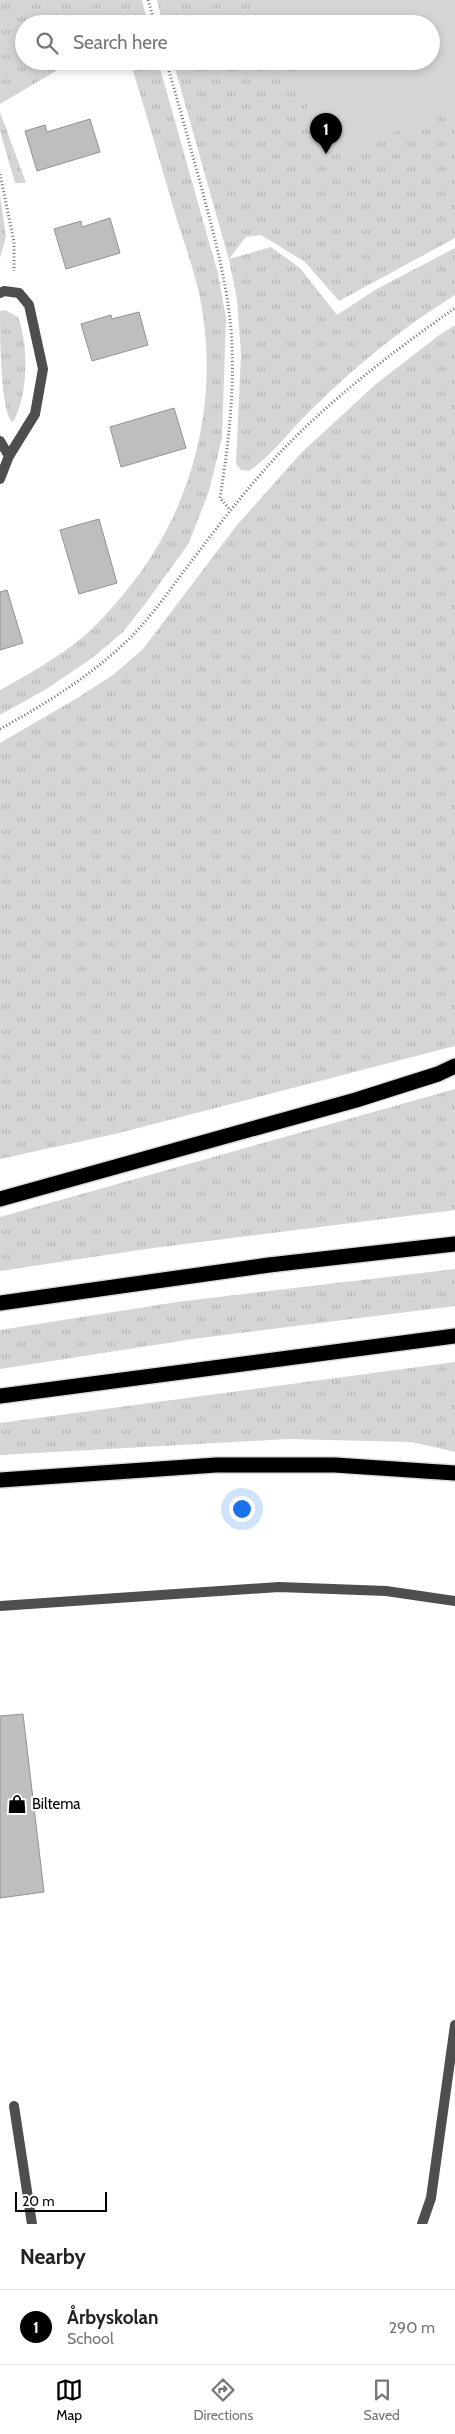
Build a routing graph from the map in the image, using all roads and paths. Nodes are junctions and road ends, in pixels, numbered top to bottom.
1 (148, 0) edge
2 (152, 15) edge
3 (168, 70) edge
4 (0, 174) edge
5 (5, 292) edge
6 (455, 308) edge
7 (0, 441) edge
8 (10, 456) junction
9 (0, 479) edge
10 (230, 510) junction
11 (0, 728) edge
12 (455, 1066) edge
13 (0, 1199) edge
14 (455, 1244) edge
15 (0, 1303) edge
16 (455, 1336) edge
17 (0, 1396) edge
18 (455, 1473) edge
19 (0, 1480) edge
20 (455, 1602) edge
21 (0, 1606) edge
22 (455, 2025) edge
23 (14, 2106) dead end
24 (32, 2224) edge
25 (422, 2224) edge

1 - 2 path
3 - 10 path
4 - 5 path
5 - 8 street
6 - 10 path
7 - 8 street
8 - 9 street
10 - 11 path
12 - 13 highway
14 - 15 highway
16 - 17 highway
18 - 19 highway
20 - 21 street
22 - 25 street
23 - 24 street

